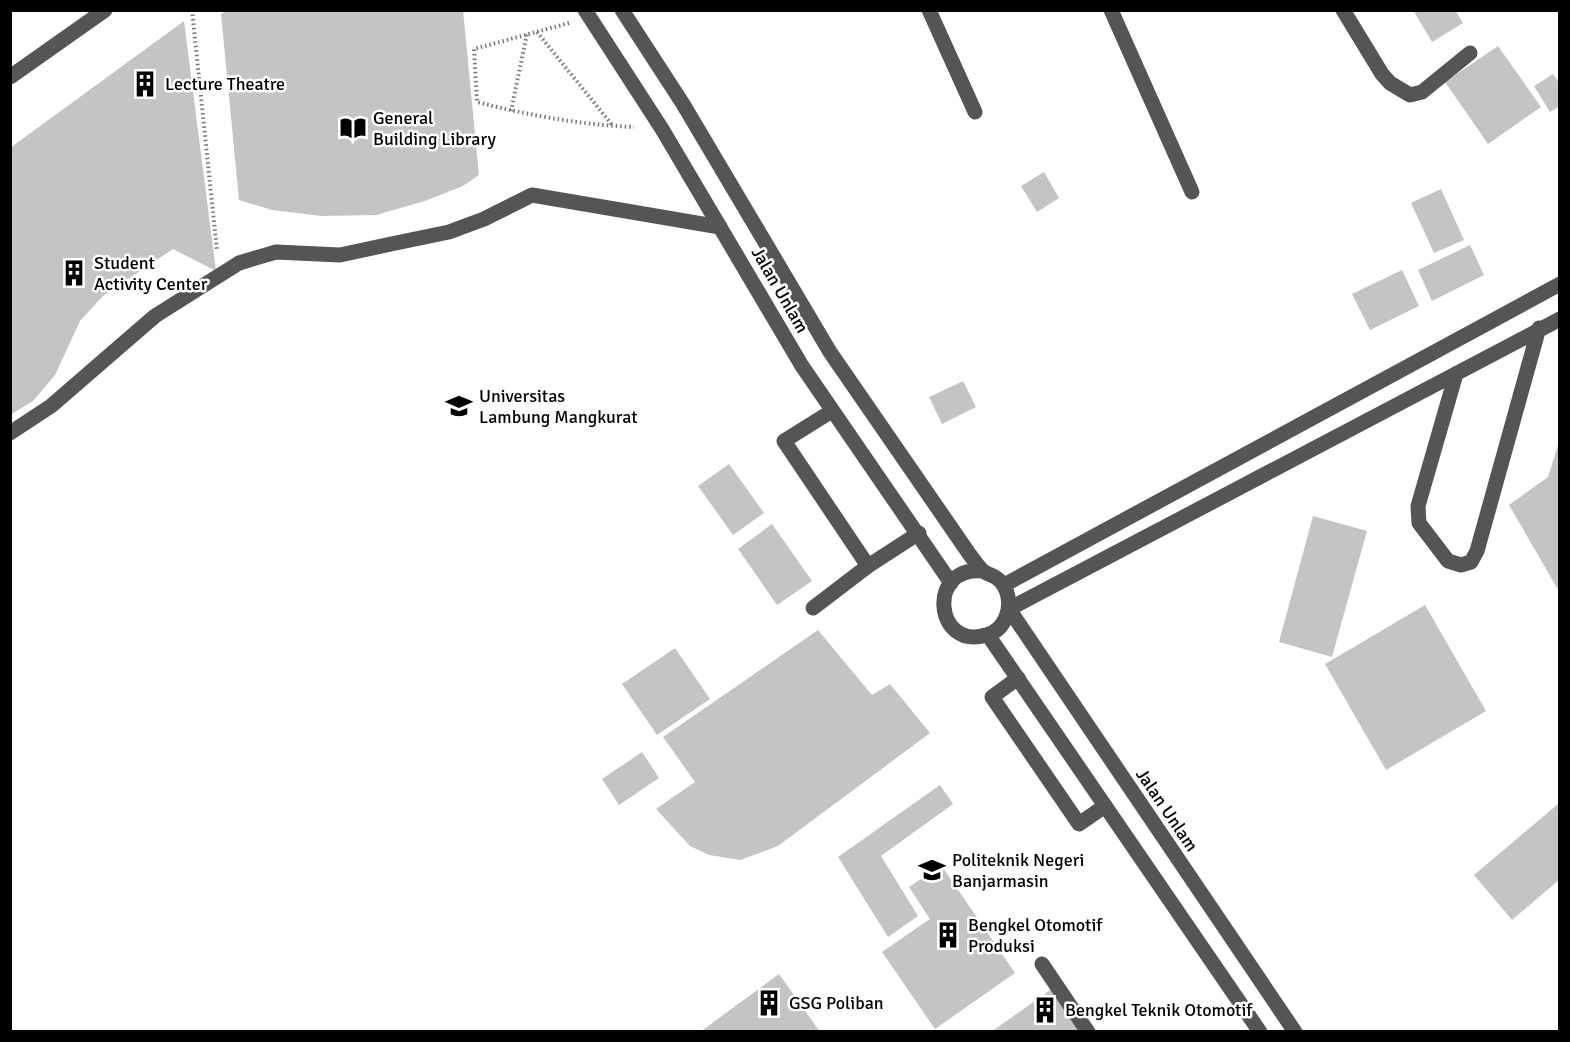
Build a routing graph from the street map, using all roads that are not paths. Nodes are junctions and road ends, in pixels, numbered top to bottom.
1 (105, 10) edge
2 (622, 10) edge
3 (929, 10) edge
4 (1111, 10) edge
5 (1344, 10) edge
6 (587, 14) edge
7 (1470, 53) dead end
8 (10, 77) edge
9 (975, 112) dead end
10 (1192, 192) dead end
11 (720, 227) junction
12 (1560, 284) edge
13 (1560, 319) edge
14 (1539, 328) junction
15 (1456, 374) junction
16 (832, 411) junction
17 (10, 433) edge
18 (919, 533) junction
19 (868, 566) junction
20 (983, 571) junction
21 (951, 583) junction
22 (1004, 585) junction
23 (813, 608) dead end
24 (1009, 609) junction
25 (988, 635) junction
26 (1018, 678) junction
27 (1105, 806) junction
28 (1042, 964) dead end
29 (1088, 1032) edge
30 (1260, 1032) edge
31 (1295, 1032) edge

1 - 8 street
2 - 20 street, Jalan Unlam
3 - 9 street
4 - 10 street
5 - 7 street
6 - 11 street, Jalan Unlam
11 - 16 street, Jalan Unlam
11 - 17 street
12 - 22 street
13 - 14 street
14 - 15 street
14 - 15 street
15 - 24 street
16 - 18 street, Jalan Unlam
16 - 19 street
18 - 19 street
18 - 21 street, Jalan Unlam
19 - 23 street
20 - 21 street
20 - 22 street
21 - 25 street
22 - 24 street
24 - 25 street
24 - 31 street, Jalan Unlam
25 - 26 street
26 - 27 street
26 - 27 street
27 - 30 street
28 - 29 street

